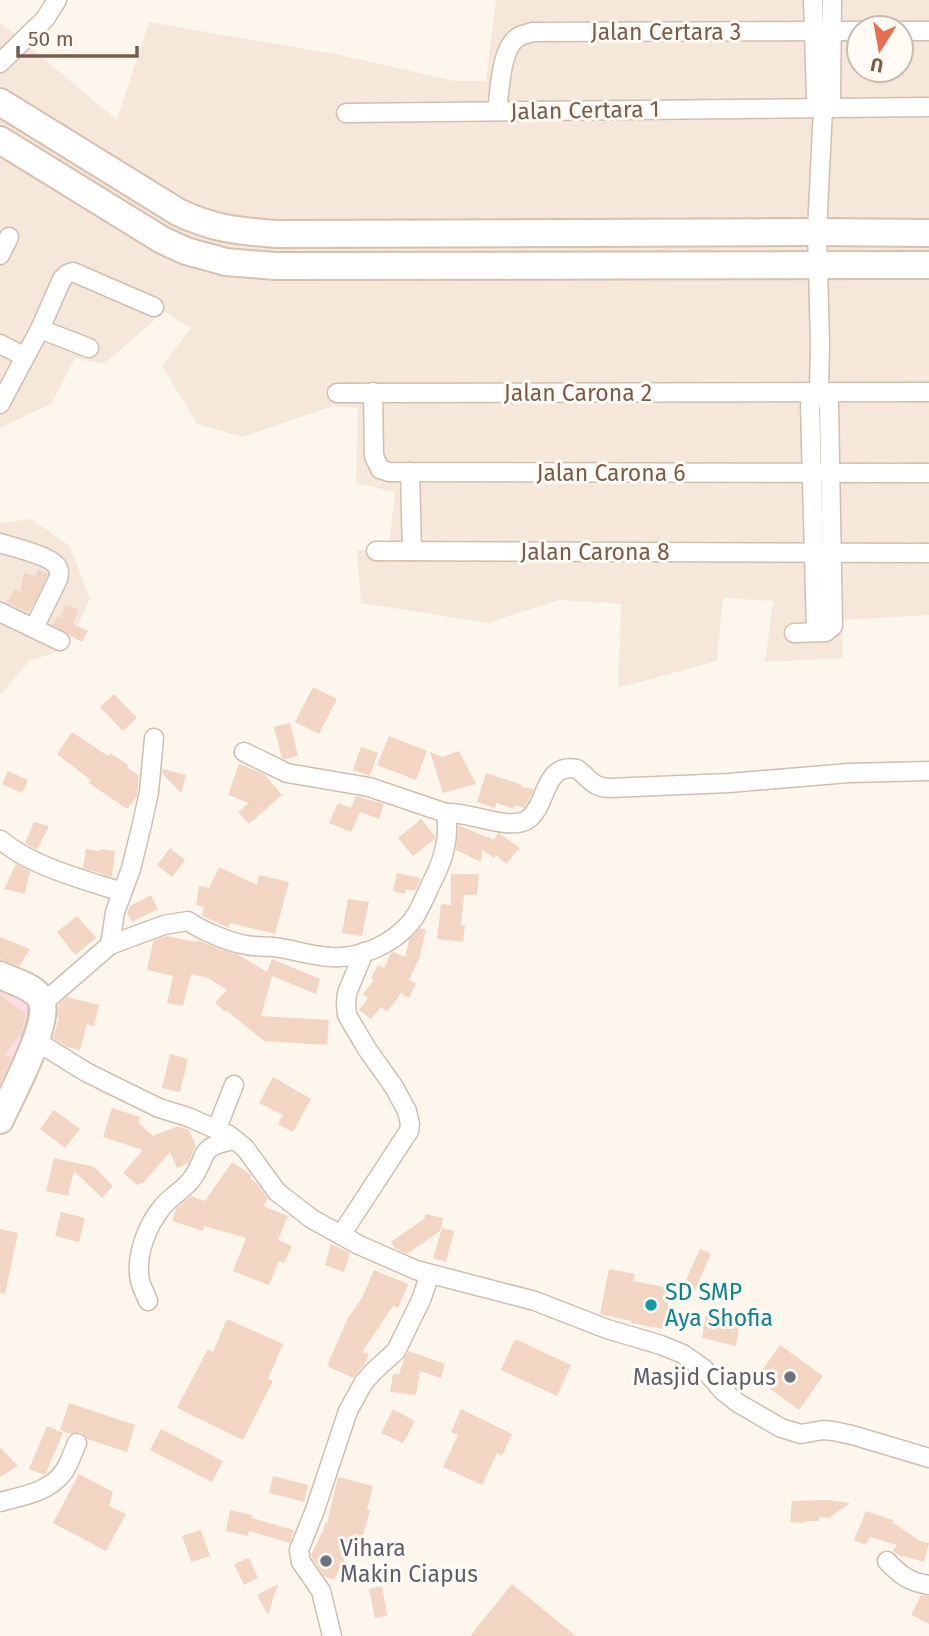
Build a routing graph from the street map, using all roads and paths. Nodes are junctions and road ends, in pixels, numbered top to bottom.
1 (57, 0) edge
2 (813, 0) edge
3 (832, 0) edge
4 (822, 31) junction
5 (845, 31) edge
6 (0, 63) edge
7 (0, 102) edge
8 (929, 107) edge
9 (823, 108) junction
10 (497, 111) junction
11 (346, 113) dead end
12 (0, 140) edge
13 (817, 232) junction
14 (929, 233) edge
15 (9, 237) dead end
16 (0, 255) edge
17 (818, 264) junction
18 (929, 265) edge
19 (154, 307) dead end
20 (40, 329) junction
21 (0, 344) edge
22 (89, 348) dead end
23 (25, 357) junction
24 (819, 391) junction
25 (929, 391) edge
26 (373, 392) junction
27 (337, 393) dead end
28 (0, 404) edge
29 (410, 472) junction
30 (811, 472) junction
31 (830, 472) junction
32 (929, 473) edge
33 (0, 543) edge
34 (376, 551) dead end
35 (412, 551) junction
36 (823, 553) junction
37 (929, 553) edge
38 (0, 612) edge
39 (34, 628) junction
40 (794, 633) dead end
41 (60, 641) dead end
42 (154, 737) dead end
43 (244, 752) dead end
44 (929, 771) edge
45 (446, 813) junction
46 (1, 840) edge
47 (122, 892) junction
48 (110, 945) junction
49 (363, 952) junction
50 (0, 975) edge
51 (43, 1003) junction
52 (36, 1041) junction
53 (234, 1085) dead end
54 (0, 1120) edge
55 (217, 1128) junction
56 (235, 1140) junction
57 (341, 1235) junction
58 (430, 1273) junction
59 (148, 1301) dead end
60 (77, 1443) dead end
61 (929, 1458) edge
62 (0, 1502) edge
63 (887, 1561) dead end
64 (929, 1585) edge
65 (332, 1636) edge

1 - 6 street
2 - 4 street
3 - 4 street
4 - 5 street, Jalan Certara 3
4 - 9 street
4 - 10 street, Jalan Certara 3
7 - 13 street
8 - 9 street, Jalan Certara 1
9 - 10 street, Jalan Certara 1
9 - 13 street
10 - 11 street, Jalan Certara 1
12 - 17 street
13 - 14 street
13 - 17 street
15 - 16 street
17 - 18 street
17 - 24 street
19 - 20 street
20 - 22 street
20 - 23 street
21 - 23 street
23 - 28 street
24 - 25 street, Jalan Carona 2
24 - 26 street, Jalan Carona 2
24 - 30 street
24 - 31 street
26 - 27 street, Jalan Carona 2
26 - 29 street, Jalan Carona 6
29 - 30 street, Jalan Carona 6
29 - 35 street
30 - 31 street, Jalan Carona 6
30 - 36 street
31 - 32 street, Jalan Carona 6
31 - 36 street
33 - 39 street
34 - 35 street, Jalan Carona 8
35 - 36 street, Jalan Carona 8
36 - 37 street, Jalan Carona 8
36 - 40 street
38 - 39 street
39 - 41 street
42 - 47 street
43 - 45 street
44 - 45 street
45 - 49 street
46 - 47 street
47 - 48 street
48 - 49 street
48 - 51 street
49 - 57 street
50 - 51 street
51 - 52 street
52 - 54 street
52 - 55 street
53 - 55 street
55 - 56 street
56 - 57 street
56 - 59 street
57 - 58 street
58 - 61 street
58 - 65 street
60 - 62 street
63 - 64 street

